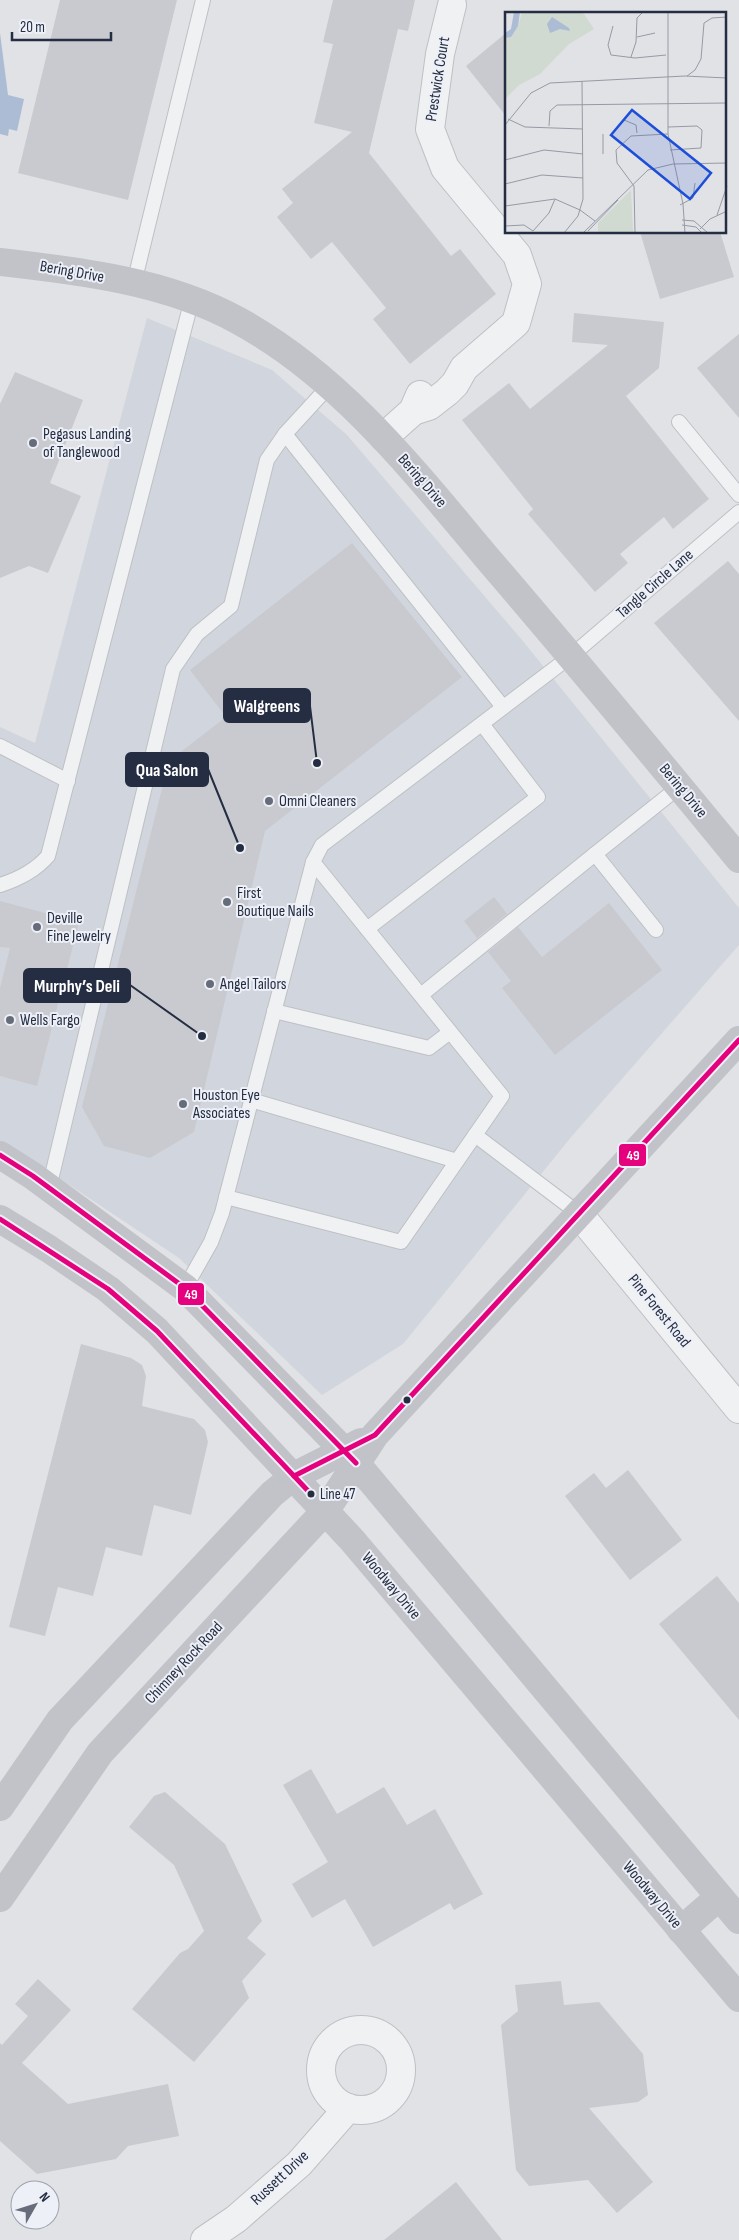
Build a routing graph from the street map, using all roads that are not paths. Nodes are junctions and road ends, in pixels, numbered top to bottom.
1 (203, 0) edge
2 (452, 5) dead end
3 (0, 262) edge
4 (134, 283) junction
5 (192, 299) junction
6 (330, 386) junction
7 (678, 422) dead end
8 (285, 434) junction
9 (384, 437) junction
10 (739, 495) edge
11 (739, 512) edge
12 (571, 656) junction
13 (504, 707) junction
14 (482, 724) junction
15 (0, 746) edge
16 (68, 781) junction
17 (679, 787) junction
18 (595, 854) junction
19 (739, 859) edge
20 (313, 862) junction
21 (0, 885) edge
22 (367, 928) junction
23 (656, 930) dead end
24 (420, 995) junction
25 (274, 1011) junction
26 (450, 1032) junction
27 (739, 1040) edge
28 (251, 1100) junction
29 (475, 1135) junction
30 (0, 1155) edge
31 (457, 1161) junction
32 (48, 1188) junction
33 (226, 1197) junction
34 (578, 1213) junction
35 (0, 1219) edge
36 (185, 1288) junction
37 (739, 1409) edge
38 (350, 1456) junction
39 (294, 1476) junction
40 (326, 1510) junction
41 (0, 1807) edge
42 (719, 1897) junction
43 (0, 1898) edge
44 (739, 1920) edge
45 (681, 1930) junction
46 (739, 1998) edge
47 (348, 2108) dead end
48 (205, 2240) edge

1 - 4 lane
2 - 9 street, Prestwick Court
3 - 4 main road, Bering Drive
4 - 5 main road, Bering Drive
5 - 6 main road, Bering Drive
5 - 16 lane
6 - 8 lane
6 - 9 main road, Bering Drive
7 - 10 lane
8 - 13 lane
8 - 32 lane
9 - 12 main road, Bering Drive
11 - 12 lane, Tangle Circle Lane
12 - 13 lane, Tangle Circle Lane
12 - 17 main road, Bering Drive
13 - 14 lane, Tangle Circle Lane
14 - 20 lane, Tangle Circle Lane
14 - 22 lane
15 - 16 lane
16 - 21 lane
17 - 18 lane
17 - 19 main road, Bering Drive
18 - 23 lane
18 - 24 lane
20 - 22 lane
20 - 25 lane, Tangle Circle Lane
22 - 24 lane
24 - 26 lane
25 - 26 lane
25 - 28 lane, Tangle Circle Lane
26 - 29 lane
27 - 34 main road, Chimney Rock Road
28 - 31 lane
28 - 33 lane, Tangle Circle Lane
29 - 31 lane
29 - 34 lane
30 - 32 main road
31 - 33 lane
32 - 36 main road
33 - 36 lane, Tangle Circle Lane
34 - 37 street, Pine Forest Road
34 - 38 main road, Chimney Rock Road
35 - 39 main road, Woodway Drive
36 - 38 main road
38 - 39 main road, Chimney Rock Road
38 - 40 main road, Chimney Rock Road
38 - 42 main road
39 - 40 main road, Woodway Drive
39 - 41 main road, Chimney Rock Road
40 - 43 main road, Chimney Rock Road
40 - 45 main road, Woodway Drive
42 - 44 main road
42 - 45 main road
45 - 46 main road, Woodway Drive
47 - 48 street, Russett Drive

